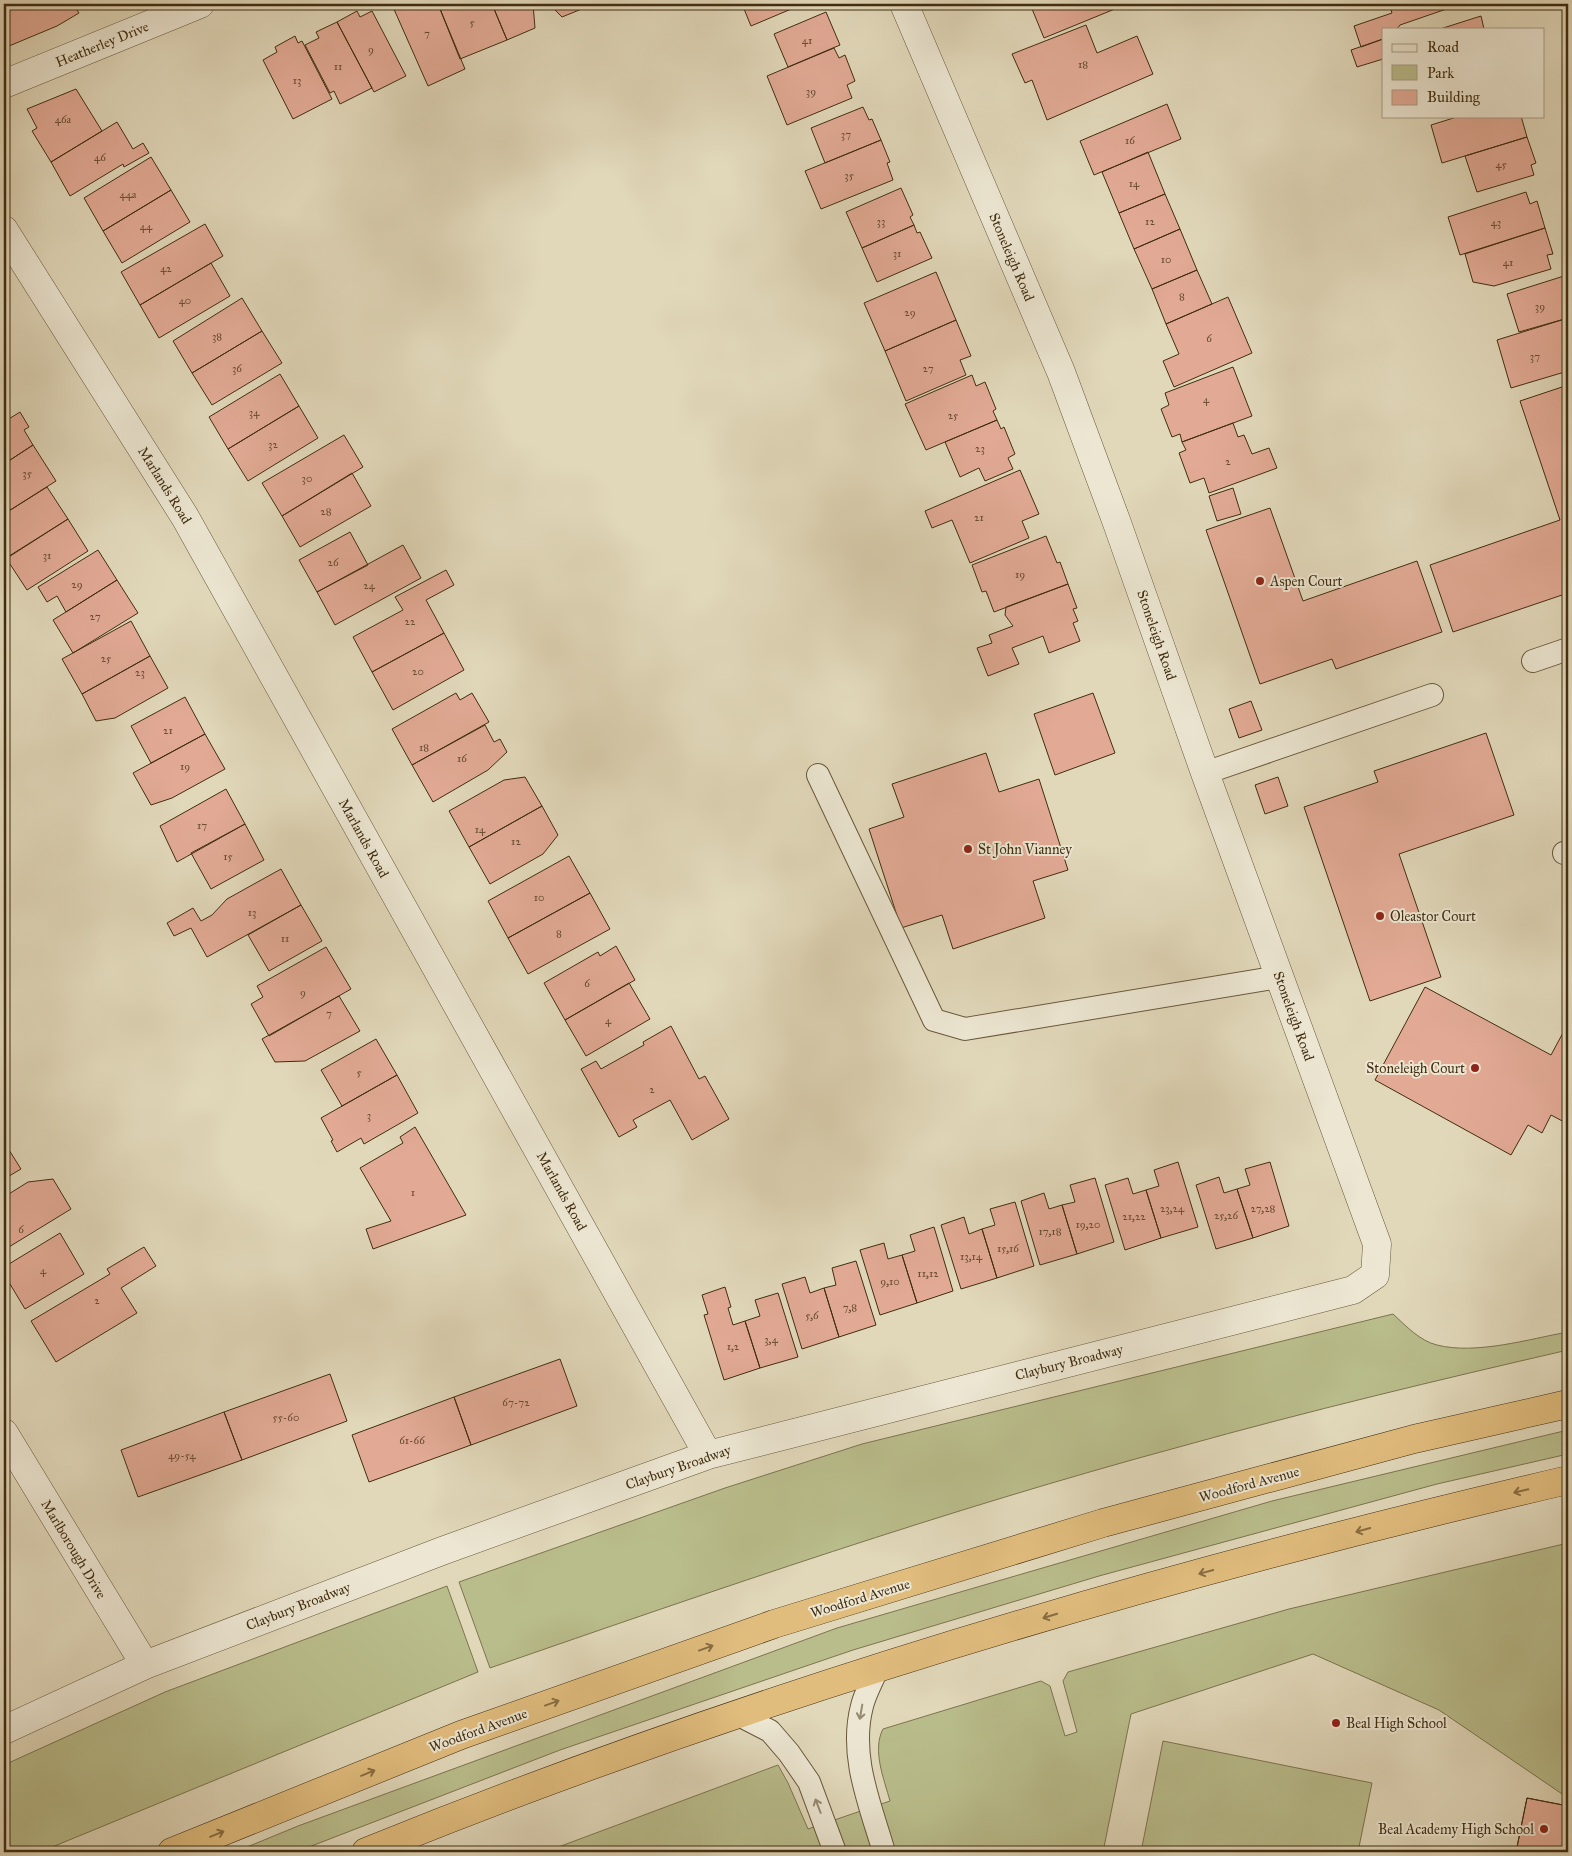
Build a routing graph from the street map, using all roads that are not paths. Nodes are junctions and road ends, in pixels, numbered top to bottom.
1 (200, 4) edge
2 (904, 4) edge
3 (4, 84) edge
4 (4, 230) edge
5 (1568, 649) edge
6 (1533, 661) dead end
7 (1432, 695) dead end
8 (1205, 773) junction
9 (818, 775) dead end
10 (1280, 977) junction
11 (1375, 1275) joint
12 (1568, 1404) edge
13 (4, 1433) edge
14 (708, 1455) junction
15 (1568, 1480) edge
16 (145, 1665) junction
17 (878, 1667) junction
18 (737, 1714) junction
19 (4, 1730) edge
20 (172, 1852) edge
21 (366, 1852) edge
22 (835, 1852) edge
23 (884, 1852) edge

1 - 3 street, Heatherley Drive
2 - 8 street, Stoneleigh Road
4 - 14 street, Marlands Road
5 - 6 lane
7 - 8 lane
8 - 10 street, Stoneleigh Road
9 - 10 lane
10 - 11 street, Stoneleigh Road
11 - 14 street, Claybury Broadway
20 -> 12 highway, Woodford Avenue
13 - 16 street, Marlborough Drive
14 - 16 street, Claybury Broadway
15 -> 17 highway
16 - 19 street, Claybury Broadway
17 - 18 highway
17 -> 23 lane
18 - 21 highway
22 -> 18 lane

